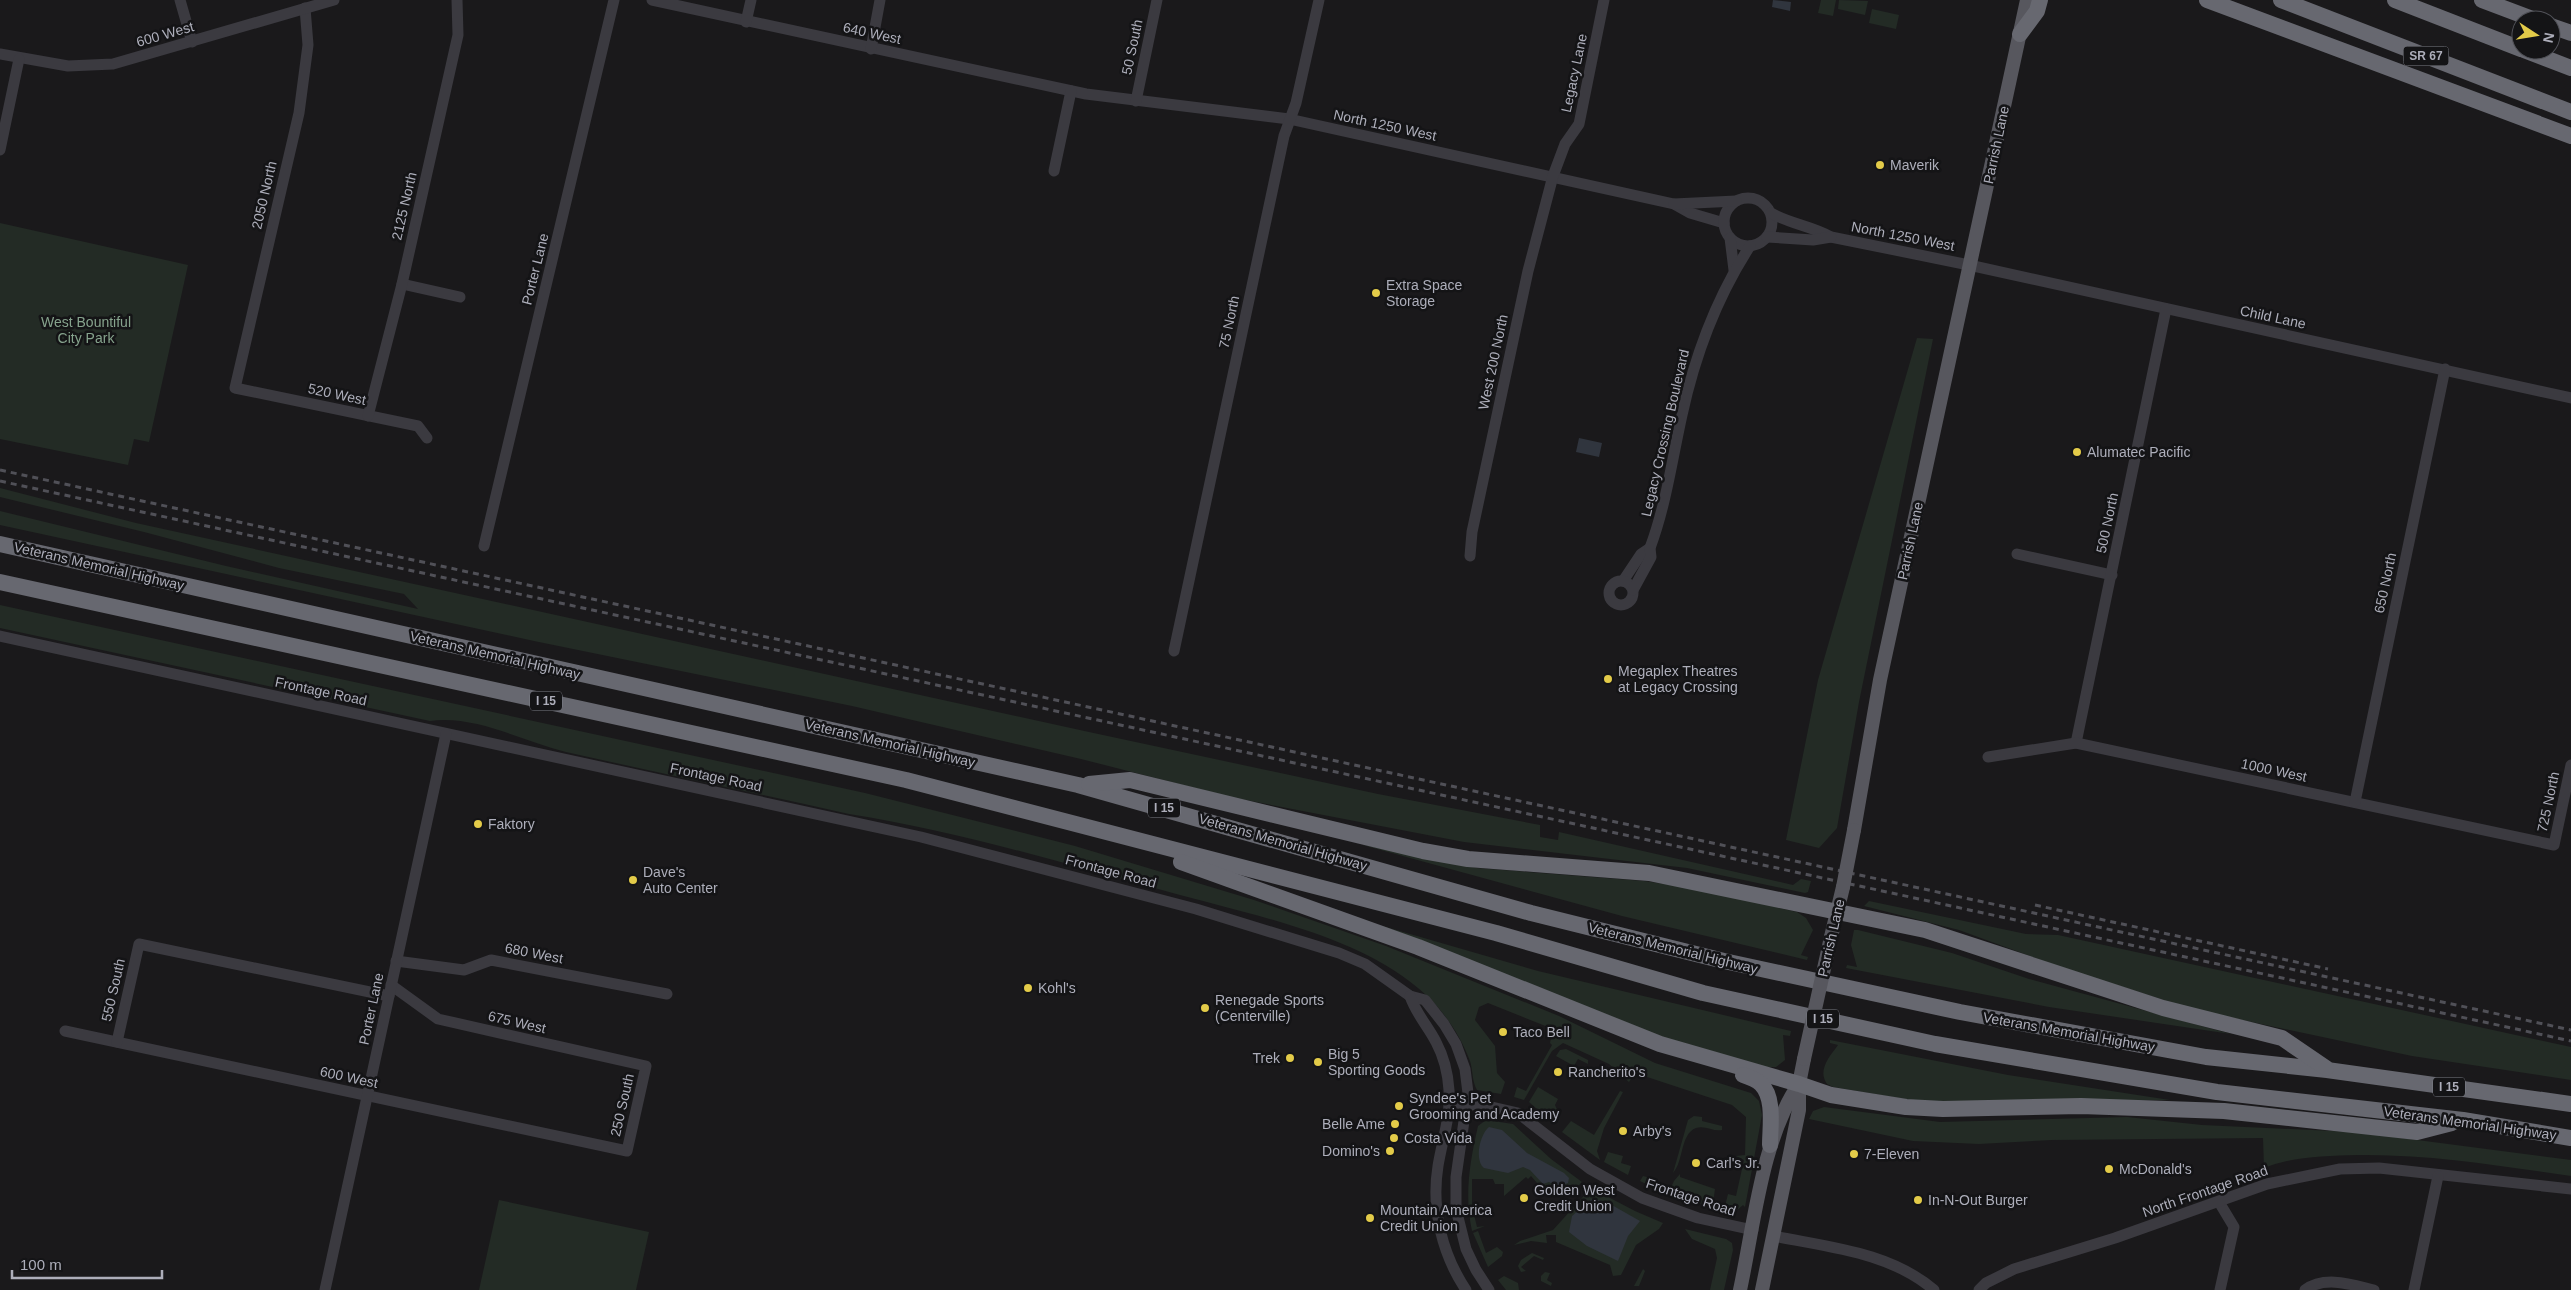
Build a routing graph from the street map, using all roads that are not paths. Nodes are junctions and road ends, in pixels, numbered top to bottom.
1 (180, 0) edge
2 (334, 0) edge
3 (457, 0) edge
4 (614, 0) edge
5 (652, 0) edge
6 (751, 0) edge
7 (880, 0) edge
8 (1157, 0) edge
9 (1318, 0) edge
10 (1604, 0) edge
11 (2028, 0) edge
12 (2040, 0) edge
13 (2281, 0) edge
14 (2395, 0) edge
15 (2482, 0) edge
16 (2208, 1) edge
17 (305, 8) junction
18 (2511, 11) edge
19 (746, 22) junction
20 (2020, 34) junction
21 (192, 42) junction
22 (2511, 44) edge
23 (871, 49) junction
24 (0, 54) edge
25 (19, 59) junction
26 (2551, 60) edge
27 (2571, 68) edge
28 (1071, 91) junction
29 (1086, 94) joint
30 (1136, 101) junction
31 (2571, 112) edge
32 (1288, 119) junction
33 (2571, 136) edge
34 (0, 150) edge
35 (1054, 171) dead end
36 (1553, 176) junction
37 (1736, 201) junction
38 (1674, 204) junction
39 (1771, 213) junction
40 (1724, 223) junction
41 (1767, 237) junction
42 (1831, 237) junction
43 (1730, 238) junction
44 (1750, 246) junction
45 (1969, 265) junction
46 (1734, 270) junction
47 (402, 284) junction
48 (460, 297) dead end
49 (2166, 309) junction
50 (2445, 369) junction
51 (235, 388) joint
52 (2571, 398) edge
53 (368, 416) junction
54 (428, 438) dead end
55 (0, 544) edge
56 (484, 546) dead end
57 (1650, 548) junction
58 (2017, 554) dead end
59 (1470, 556) dead end
60 (2112, 575) junction
61 (1623, 581) junction
62 (0, 582) edge
63 (1633, 590) junction
64 (0, 636) edge
65 (1174, 651) dead end
66 (446, 734) junction
67 (2076, 743) junction
68 (1988, 757) dead end
69 (2571, 765) edge
70 (1078, 785) junction
71 (2355, 802) junction
72 (1090, 829) junction
73 (2554, 845) joint
74 (1837, 912) junction
75 (139, 944) joint
76 (396, 961) junction
77 (390, 990) junction
78 (667, 994) dead end
79 (1410, 996) junction
80 (1621, 1029) junction
81 (66, 1031) dead end
82 (117, 1042) junction
83 (646, 1066) joint
84 (2327, 1070) junction
85 (1799, 1084) junction
86 (367, 1096) junction
87 (2571, 1104) edge
88 (1450, 1105) junction
89 (1468, 1105) junction
90 (2463, 1120) junction
91 (2571, 1138) edge
92 (1770, 1146) junction
93 (627, 1151) joint
94 (2438, 1176) junction
95 (2571, 1189) edge
96 (2219, 1202) junction
97 (1753, 1230) junction
98 (1774, 1236) junction
99 (2308, 1288) edge
100 (325, 1290) edge
101 (1466, 1290) edge
102 (1490, 1290) edge
103 (1740, 1290) edge
104 (1762, 1290) edge
105 (1934, 1290) edge
106 (1979, 1290) edge
107 (2220, 1290) edge
108 (2374, 1290) edge
109 (2414, 1290) edge

1 - 21 street
2 - 17 street, 600 West
3 - 47 street, 2125 North
4 - 56 street, Porter Lane
5 - 19 street, 640 West
6 - 19 street
7 - 23 street
8 - 30 street, 50 South
9 - 32 street, 75 North
10 - 36 street, Legacy Lane
11 - 20 main road, Parrish Lane
12 - 20 highway
13 - 31 highway, SR 67
14 - 22 highway
15 - 18 highway
16 - 33 highway
17 - 21 street, 600 West
17 - 51 street, 2050 North
19 - 23 street, 640 West
20 - 45 main road, Parrish Lane
21 - 25 street, 600 West
23 - 28 street, 640 West
24 - 25 street, 600 West
25 - 34 street
26 - 27 highway
28 - 29 street, 640 West
28 - 35 street
29 - 30 street, North 1250 West
30 - 32 street, North 1250 West
32 - 36 street, North 1250 West
32 - 65 street, 75 North
36 - 38 street, North 1250 West
36 - 59 street, West 200 North
37 - 38 street, North 1250 West
37 - 39 street
37 - 40 street
38 - 40 street, North 1250 West
39 - 41 street
39 - 42 street, North 1250 West
40 - 43 street
41 - 42 street, North 1250 West
41 - 44 street
42 - 45 street, North 1250 West
43 - 44 street
43 - 46 street
44 - 46 street, Legacy Crossing Boulevard
45 - 49 street, Child Lane
45 - 74 main road, Parrish Lane, bridge
46 - 57 street, Legacy Crossing Boulevard
47 - 48 street
47 - 53 street, 2125 North
49 - 50 street, Child Lane
49 - 60 street, 500 North
50 - 52 street, Child Lane
50 - 71 street, 650 North
51 - 53 street, 520 West
53 - 54 street, 520 West
55 - 70 highway, Veterans Memorial Highway / I 15
57 - 61 street, Legacy Crossing Boulevard
57 - 63 street, Legacy Crossing Boulevard
58 - 60 street
60 - 67 street, 500 North
61 - 63 street
61 - 63 street, Legacy Crossing Boulevard
62 - 72 highway, Veterans Memorial Highway / I 15
64 - 66 street, Frontage Road
66 - 76 street, Porter Lane
66 - 79 street, Frontage Road
67 - 68 street, 1000 West
67 - 71 street, 1000 West
69 - 73 street, 725 North
70 - 74 highway
70 - 84 highway, Veterans Memorial Highway / I 15
71 - 73 street, 1000 West
72 - 80 highway
72 - 90 highway, Veterans Memorial Highway / I 15
74 - 84 highway
74 - 85 main road, Parrish Lane, bridge
75 - 77 street, 675 West
75 - 82 street, 550 South
76 - 77 street, Porter Lane
76 - 78 street, 680 West
77 - 83 street, 675 West
77 - 86 street, Porter Lane
79 - 88 street
79 - 89 street, Frontage Road
80 - 85 highway
80 - 92 highway
81 - 82 street, 600 West
82 - 86 street, 600 West
83 - 93 street, 250 South
84 - 87 highway, Veterans Memorial Highway / I 15
85 - 90 highway
85 - 92 main road, Parrish Lane
85 - 98 main road, Parrish Lane
86 - 93 street, 600 West
86 - 100 street, Porter Lane
88 - 89 street, Frontage Road
88 - 101 street
89 - 97 street, Frontage Road
89 - 102 street
90 - 91 highway, Veterans Memorial Highway / I 15
92 - 97 main road, Parrish Lane
94 - 95 street, North Frontage Road
94 - 96 street, North Frontage Road
94 - 109 street
96 - 106 street, North Frontage Road
96 - 107 street
97 - 103 main road, Parrish Lane
98 - 104 main road, Parrish Lane
98 - 105 street
99 - 108 street

